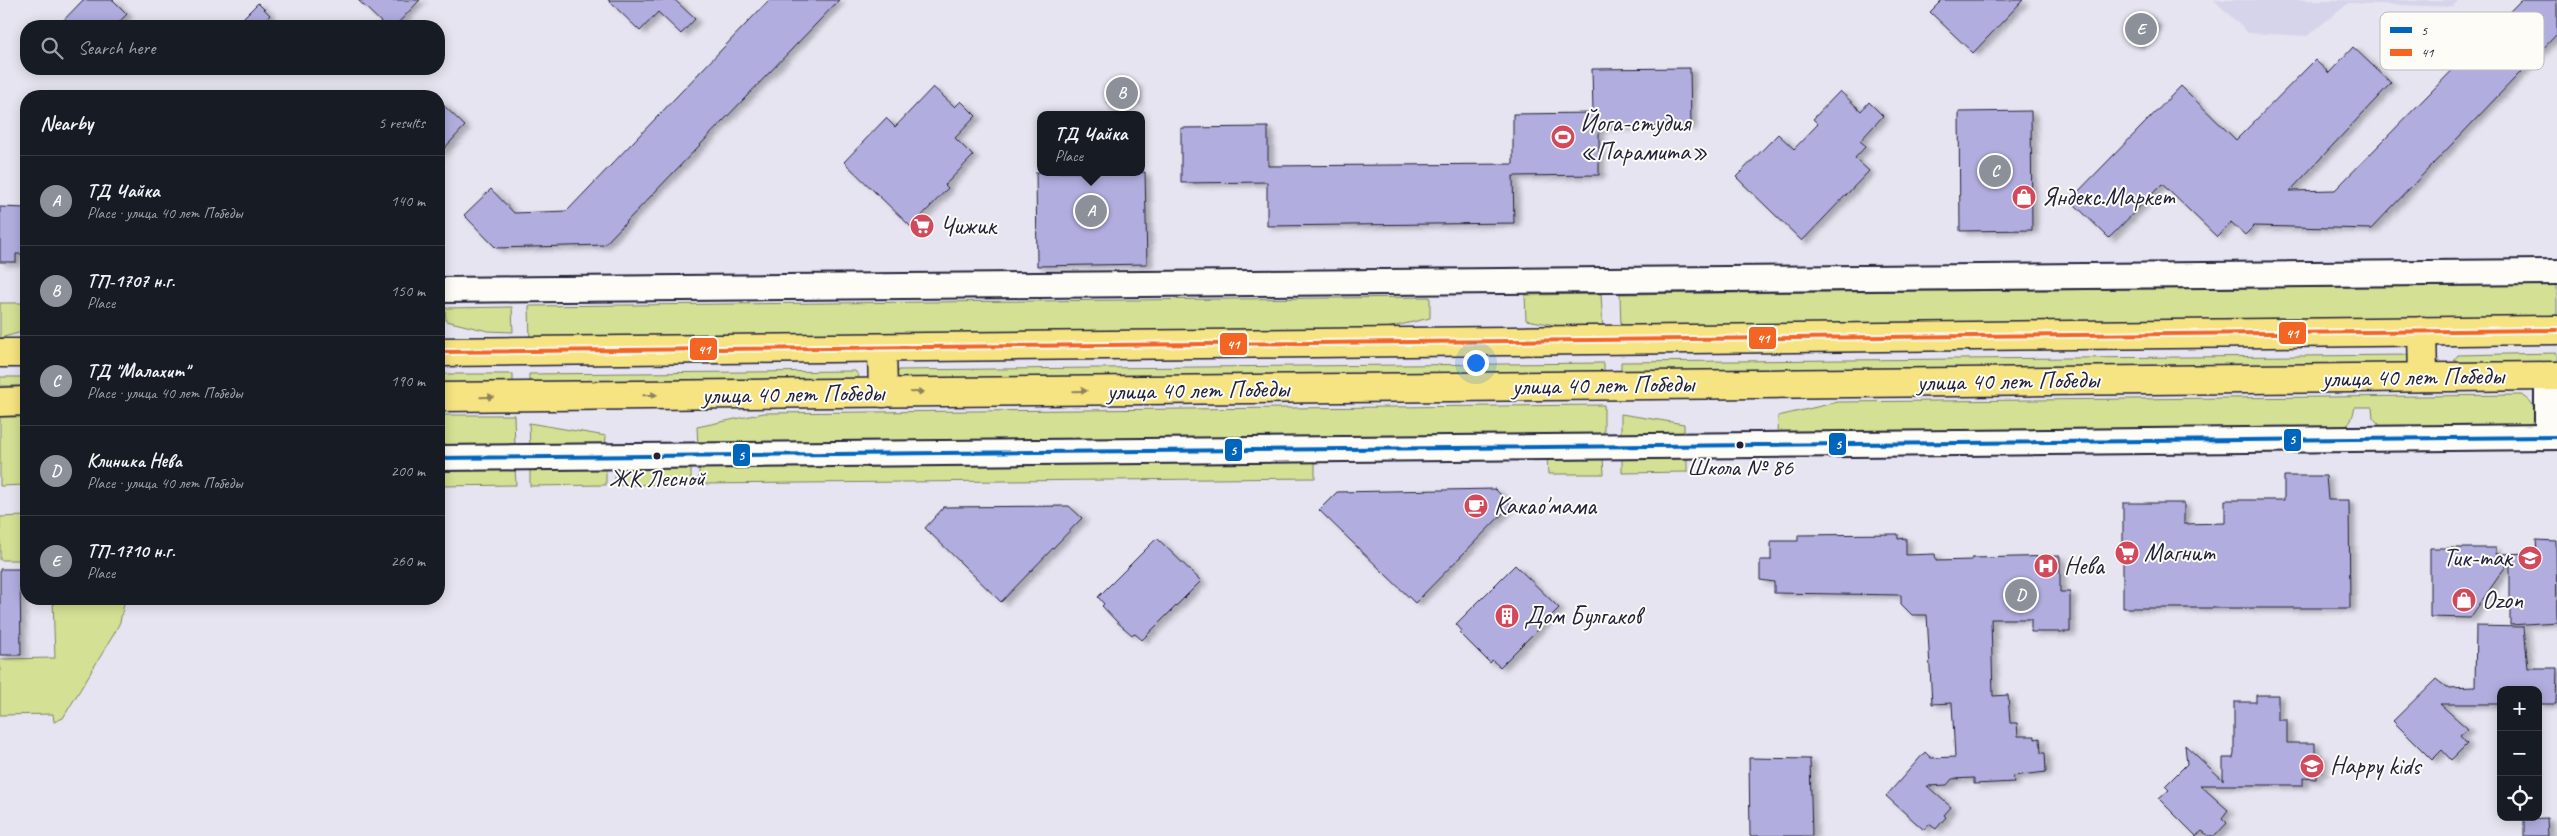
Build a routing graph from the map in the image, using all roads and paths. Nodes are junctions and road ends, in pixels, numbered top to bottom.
1 (2557, 272) edge
2 (445, 290) edge
3 (2557, 330) edge
4 (2422, 331) junction
5 (882, 348) junction
6 (445, 352) edge
7 (0, 353) edge
8 (20, 353) edge
9 (2552, 376) edge
10 (2423, 377) junction
11 (883, 393) junction
12 (445, 397) edge
13 (20, 401) edge
14 (0, 402) edge
15 (2552, 437) edge
16 (445, 458) edge

1 - 2 street
3 - 4 main road, улица 40 лет Победы
4 - 5 main road, улица 40 лет Победы
4 - 10 main road
5 - 6 main road, улица 40 лет Победы
5 - 11 main road
7 - 8 main road
9 - 10 main road, улица 40 лет Победы
9 - 15 street
11 -> 10 main road, улица 40 лет Победы
12 -> 11 main road, улица 40 лет Победы
13 - 14 main road
15 - 16 street

